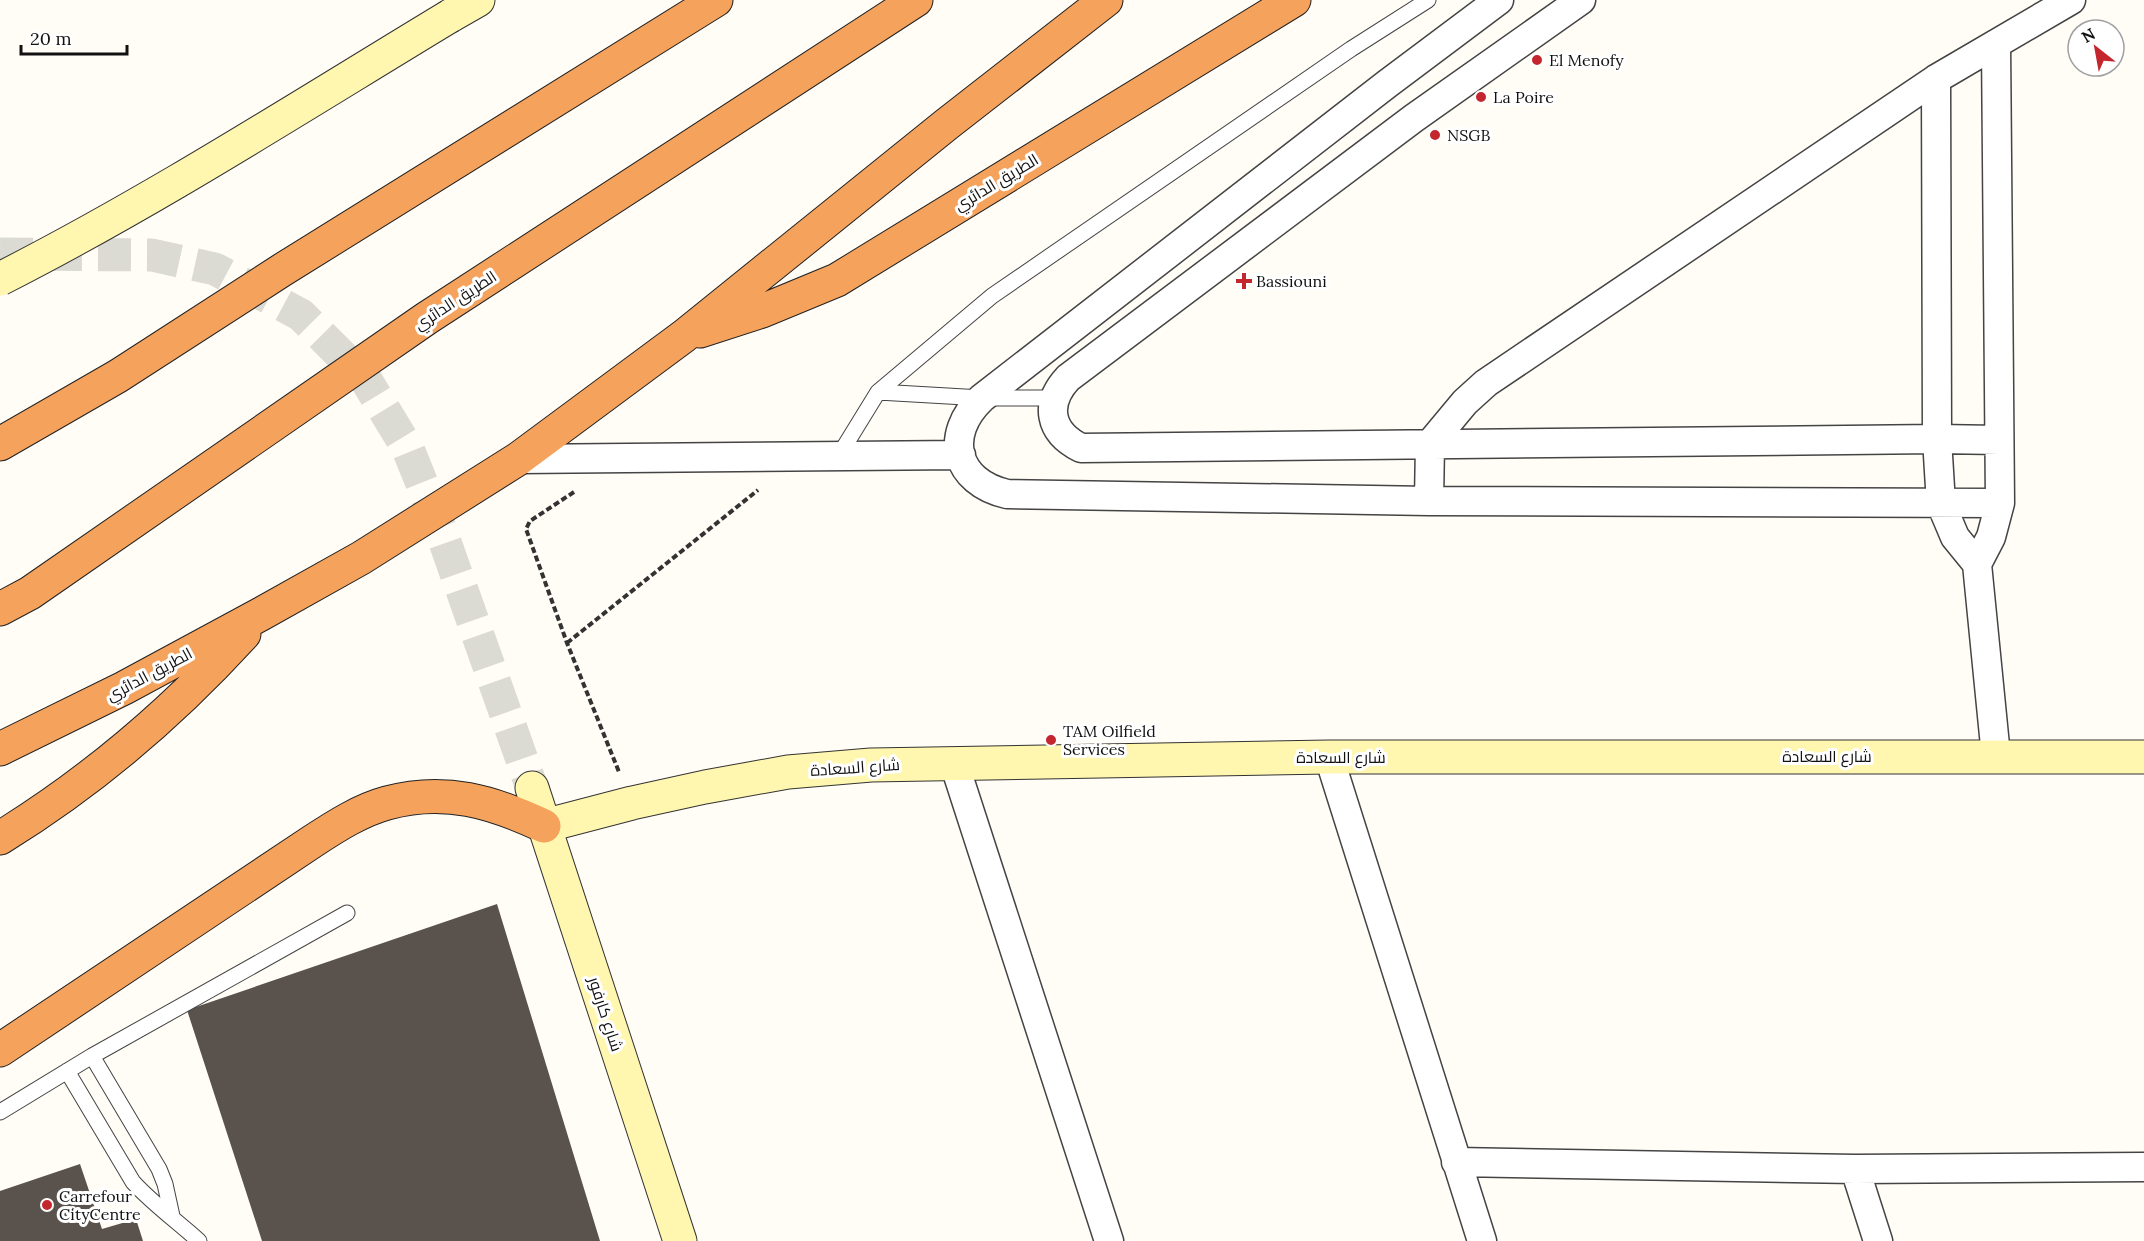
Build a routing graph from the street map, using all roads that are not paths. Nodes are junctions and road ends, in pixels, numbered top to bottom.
1 (478, 0) edge
2 (716, 0) edge
3 (916, 0) edge
4 (1106, 0) edge
5 (1294, 0) edge
6 (1428, 0) edge
7 (1499, 0) edge
8 (1581, 0) edge
9 (2071, 0) edge
10 (1996, 44) junction
11 (1936, 80) junction
12 (1387, 84) junction
13 (1414, 118) junction
14 (0, 279) edge
15 (684, 336) junction
16 (878, 392) junction
17 (982, 398) junction
18 (1054, 398) junction
19 (1937, 439) junction
20 (1999, 440) junction
21 (0, 444) edge
22 (1430, 444) junction
23 (961, 455) junction
24 (838, 457) junction
25 (518, 459) junction
26 (1429, 501) junction
27 (2000, 503) junction
28 (1941, 504) junction
29 (1977, 564) junction
30 (0, 609) edge
31 (261, 614) junction
32 (0, 749) edge
33 (1996, 756) junction
34 (1329, 757) junction
35 (2144, 758) edge
36 (954, 763) junction
37 (532, 788) tunnel mouth
38 (544, 826) junction
39 (0, 838) edge
40 (348, 913) dead end
41 (0, 1050) edge
42 (92, 1056) junction
43 (67, 1071) junction
44 (0, 1112) edge
45 (1456, 1162) junction
46 (2144, 1167) edge
47 (1855, 1169) junction
48 (172, 1216) junction
49 (199, 1241) edge
50 (680, 1241) edge
51 (1109, 1241) edge
52 (1482, 1241) edge
53 (1878, 1241) edge

1 - 14 street, bridge
2 - 21 highway
3 - 30 highway, الطريق الدائري
4 - 15 highway, الطريق الدائري
5 - 15 highway, الطريق الدائري
6 - 16 lane
7 - 12 street
8 - 13 street
9 - 10 street
10 - 11 street
10 - 20 street
11 - 19 street
11 - 22 street
12 - 13 street
12 - 17 street
13 - 18 street
15 - 25 highway, الطريق الدائري
16 - 17 lane
16 - 24 lane
17 - 18 lane
17 - 23 street
18 - 22 street
19 - 20 street
19 - 22 street
19 - 28 street
20 - 27 street
22 - 26 street
23 - 24 street
23 - 26 street
24 - 25 street
25 - 31 highway, الطريق الدائري
26 - 28 street
27 - 28 street
27 - 29 street
28 - 29 street
29 - 33 street
31 - 32 highway, الطريق الدائري
31 - 39 highway
33 - 34 street, شارع السعادة
33 - 35 street, شارع السعادة
34 - 36 street, شارع السعادة
34 - 45 street
36 - 38 street, شارع السعادة
36 - 51 street
37 - 38 street, شارع كارفور
38 - 41 highway
38 - 50 street, شارع كارفور
40 - 42 lane
42 - 43 lane
42 - 48 lane
43 - 44 lane
43 - 48 lane
45 - 47 street
45 - 52 street
46 - 47 street
47 - 53 street
48 - 49 lane

